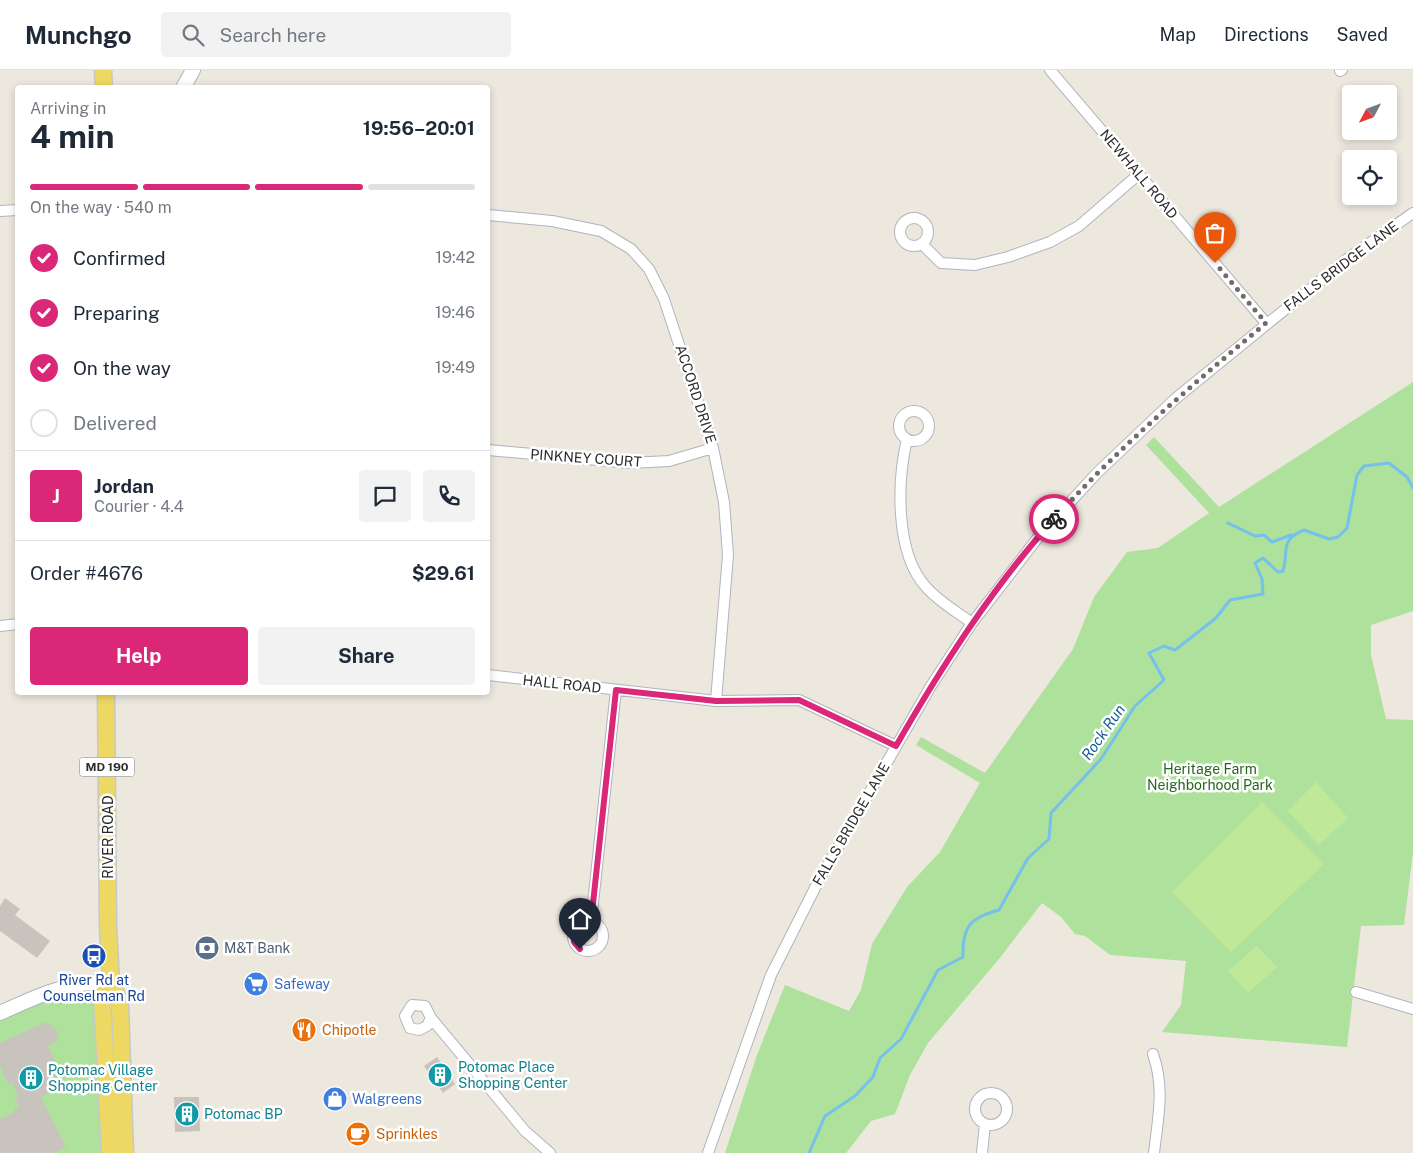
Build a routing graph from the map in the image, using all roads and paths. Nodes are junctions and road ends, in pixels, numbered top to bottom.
1 (103, 70) edge
2 (193, 70) edge
3 (1050, 70) edge
4 (104, 85) edge
5 (185, 85) edge
6 (1139, 174) junction
7 (15, 210) edge
8 (0, 211) edge
9 (1413, 213) edge
10 (490, 214) edge
11 (922, 244) dead end
12 (1266, 323) junction
13 (907, 439) dead end
14 (713, 448) junction
15 (490, 450) edge
16 (972, 623) junction
17 (15, 624) edge
18 (0, 626) edge
19 (490, 675) edge
20 (616, 690) junction
21 (106, 695) edge
22 (716, 701) junction
23 (896, 746) junction
24 (591, 922) dead end
25 (111, 980) junction
26 (1356, 992) dead end
27 (1413, 1008) edge
28 (0, 1013) edge
29 (431, 1018) dead end
30 (1153, 1054) dead end
31 (986, 1124) dead end
32 (110, 1153) edge
33 (125, 1153) edge
34 (550, 1153) edge
35 (708, 1153) edge
36 (982, 1153) edge
37 (1154, 1153) edge

1 - 4 main road
2 - 5 street
3 - 6 street, NEWHALL ROAD
6 - 11 street
6 - 12 street, NEWHALL ROAD
7 - 8 street
9 - 12 street, FALLS BRIDGE LANE
10 - 14 street, ACCORD DRIVE
12 - 16 street, FALLS BRIDGE LANE
13 - 16 street
14 - 15 street, PINKNEY COURT
14 - 22 street, ACCORD DRIVE
16 - 23 street, FALLS BRIDGE LANE
17 - 18 street
19 - 20 street, HALL ROAD
20 - 22 street, HALL ROAD
20 - 24 street
21 - 25 main road, RIVER ROAD / MD 190
22 - 23 street, HALL ROAD
23 - 35 street, FALLS BRIDGE LANE
25 - 28 street
25 - 32 main road, RIVER ROAD / MD 190
25 - 33 main road, RIVER ROAD / MD 190
26 - 27 street
29 - 34 street
30 - 37 street
31 - 36 street

